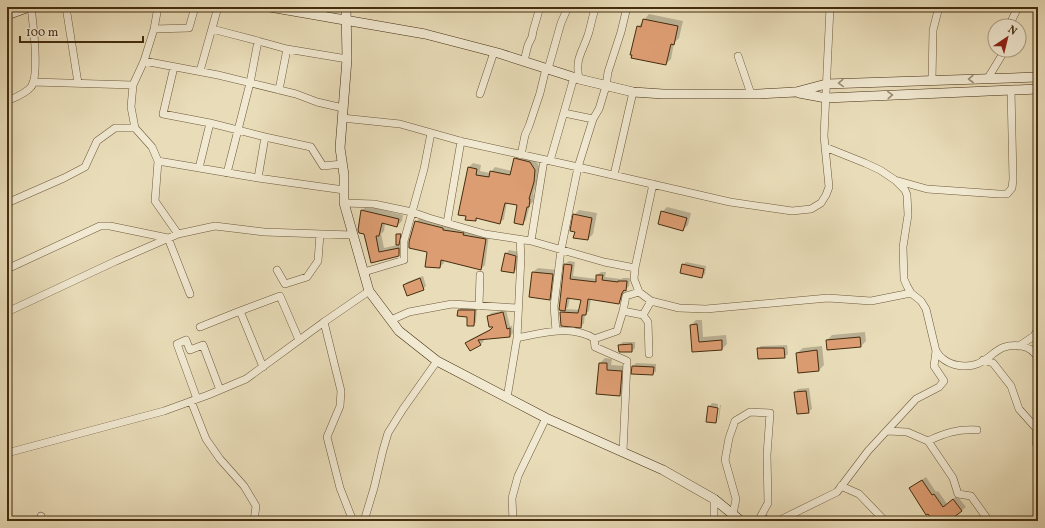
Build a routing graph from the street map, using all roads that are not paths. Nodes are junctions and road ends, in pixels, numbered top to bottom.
1 (30, 7) edge
2 (66, 7) edge
3 (158, 7) edge
4 (195, 7) edge
5 (218, 7) edge
6 (270, 7) edge
7 (346, 7) edge
8 (540, 7) edge
9 (568, 7) edge
10 (596, 7) edge
11 (627, 7) edge
12 (830, 7) edge
13 (939, 7) edge
14 (1018, 7) edge
15 (7, 15) edge
16 (1013, 18) edge
17 (346, 21) junction
18 (154, 28) junction
19 (212, 28) junction
20 (258, 41) junction
21 (287, 49) junction
22 (494, 52) junction
23 (738, 56) dead end
24 (1000, 58) edge
25 (347, 59) junction
26 (524, 61) junction
27 (144, 62) junction
28 (174, 67) junction
29 (547, 68) junction
30 (200, 71) junction
31 (1038, 77) edge
32 (576, 78) junction
33 (988, 78) junction
34 (932, 80) junction
35 (33, 82) junction
36 (78, 83) junction
37 (250, 83) junction
38 (826, 84) junction
39 (133, 85) junction
40 (606, 86) junction
41 (1038, 89) edge
42 (279, 90) junction
43 (1011, 90) junction
44 (634, 92) junction
45 (796, 92) junction
46 (480, 94) dead end
47 (751, 94) junction
48 (826, 98) junction
49 (7, 101) edge
50 (343, 108) junction
51 (564, 113) junction
52 (342, 118) junction
53 (593, 120) junction
54 (210, 124) junction
55 (135, 128) junction
56 (238, 131) junction
57 (431, 133) junction
58 (265, 137) junction
59 (461, 141) junction
60 (825, 147) junction
61 (521, 155) junction
62 (158, 161) junction
63 (547, 161) junction
64 (342, 164) junction
65 (578, 167) junction
66 (199, 168) junction
67 (227, 173) junction
68 (614, 175) junction
69 (258, 178) junction
70 (895, 180) junction
71 (653, 184) junction
72 (344, 190) junction
73 (7, 203) edge
74 (344, 203) junction
75 (412, 212) junction
76 (448, 223) junction
77 (178, 234) junction
78 (320, 234) junction
79 (352, 235) junction
80 (168, 238) junction
81 (520, 240) junction
82 (531, 241) junction
83 (562, 250) junction
84 (635, 268) junction
85 (7, 269) edge
86 (277, 270) dead end
87 (364, 272) junction
88 (480, 275) dead end
89 (369, 291) junction
90 (639, 292) junction
91 (911, 293) junction
92 (190, 294) dead end
93 (651, 301) junction
94 (479, 306) junction
95 (518, 308) junction
96 (240, 311) junction
97 (623, 311) junction
98 (7, 312) edge
99 (643, 315) junction
100 (391, 320) junction
101 (324, 322) junction
102 (200, 327) dead end
103 (1038, 329) edge
104 (556, 331) junction
105 (517, 338) junction
106 (594, 338) junction
107 (299, 340) junction
108 (1019, 346) junction
109 (936, 351) junction
110 (649, 354) dead end
111 (1038, 358) edge
112 (984, 360) junction
113 (437, 361) junction
114 (263, 367) junction
115 (220, 390) junction
116 (507, 398) junction
117 (194, 400) junction
118 (546, 418) junction
119 (888, 430) junction
120 (977, 430) dead end
121 (928, 441) junction
122 (1038, 448) edge
123 (623, 452) junction
124 (7, 453) edge
125 (841, 486) junction
126 (714, 499) junction
127 (733, 514) junction
128 (254, 521) edge
129 (353, 521) edge
130 (364, 521) edge
131 (513, 521) edge
132 (714, 521) edge
133 (741, 521) edge
134 (768, 521) edge
135 (778, 521) edge
136 (885, 521) edge
137 (989, 521) edge

1 - 15 street
1 - 35 street
2 - 36 street
3 - 18 street
4 - 18 street
5 - 19 street
6 - 17 street
7 - 17 street
8 - 26 street
9 - 29 street
10 - 32 street
11 - 40 street
12 - 38 street
13 - 34 street
14 - 16 street
17 - 22 street
17 - 25 street
18 - 27 street
19 - 20 street
19 - 30 street
20 - 21 street
20 - 37 street
21 - 25 street
21 - 42 street
22 - 26 street
22 - 46 street
23 - 47 street
24 - 33 street
25 - 50 street
26 - 29 street
27 - 28 street
27 - 39 street
28 - 30 street
28 - 54 street
29 - 32 street
29 - 61 street
30 - 37 street
31 - 33 street
32 - 40 street
32 - 51 street
33 -> 34 street
34 -> 38 street
35 - 36 street
35 - 49 street
36 - 39 street
37 - 42 street
37 - 56 street
38 - 45 street
38 - 48 street
39 - 55 street
40 - 44 street
40 - 53 street
41 - 43 street
42 - 50 street
48 -> 43 street
43 - 70 street
44 - 47 street
44 - 68 street
45 - 47 street
45 - 48 street
48 - 60 street
50 - 52 street
51 - 53 street
51 - 63 street
52 - 57 street
52 - 64 street
53 - 65 street
54 - 56 street
54 - 66 street
55 - 62 street
55 - 73 street
56 - 58 street
56 - 67 street
57 - 59 street
57 - 75 street
58 - 64 street
58 - 69 street
59 - 61 street
59 - 76 street
60 - 70 street
60 - 71 street
61 - 63 street
62 - 66 street
62 - 77 street
63 - 65 street
63 - 82 street
64 - 72 street
65 - 68 street
65 - 83 street
66 - 67 street
67 - 69 street
68 - 71 street
69 - 72 street
70 - 91 street
71 - 84 street
72 - 74 street
74 - 75 street
74 - 79 street
75 - 76 street
75 - 87 street
76 - 81 street
77 - 78 street
77 - 80 street
78 - 79 street
78 - 86 street
79 - 87 street
80 - 85 street
80 - 92 street
80 - 98 street
81 - 82 street
81 - 95 street
82 - 83 street
83 - 84 street
83 - 104 street
84 - 90 street
87 - 89 street
88 - 94 street
89 - 100 street
89 - 101 street
90 - 93 street
90 - 97 street
91 - 93 street
91 - 109 street
93 - 99 street
94 - 95 street
94 - 100 street
95 - 105 street
96 - 102 street
96 - 107 street
96 - 114 street
97 - 99 street
97 - 106 street
99 - 110 street
100 - 113 street
101 - 107 street
101 - 129 street
103 - 108 street
104 - 105 street
104 - 106 street
105 - 116 street
106 - 123 street
107 - 114 street
108 - 111 street
108 - 112 street
109 - 112 street
109 - 119 street
112 - 122 street
113 - 116 street
113 - 130 street
114 - 115 street
115 - 117 street
115 - 117 street
116 - 118 street
117 - 124 street
117 - 128 street
118 - 123 street
118 - 131 street
119 - 121 street
119 - 125 street
120 - 121 street
121 - 137 street
123 - 126 street
125 - 135 street
125 - 136 street
126 - 127 street
126 - 132 street
127 - 133 street
127 - 134 street

